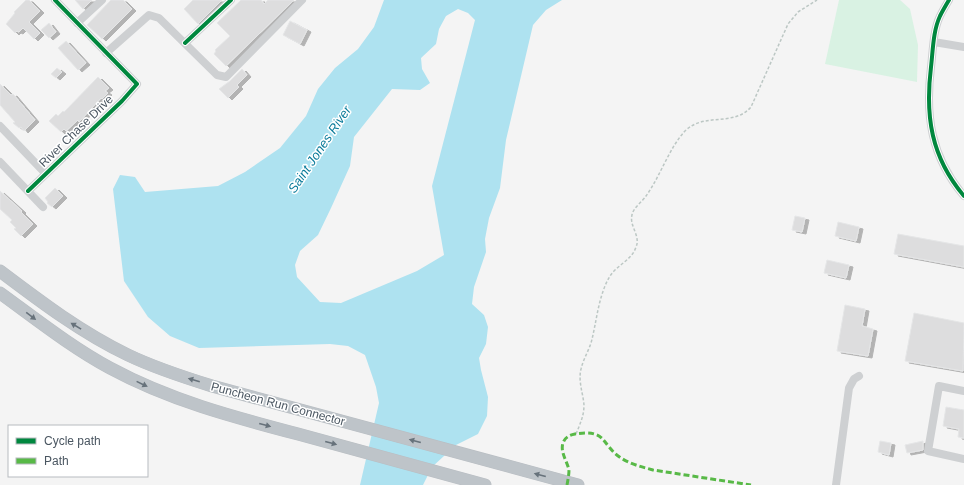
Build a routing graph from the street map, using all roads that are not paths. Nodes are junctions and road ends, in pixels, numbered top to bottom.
1 (55, 0) edge
2 (102, 0) edge
3 (231, 0) edge
4 (302, 0) edge
5 (949, 0) edge
6 (955, 0) edge
7 (945, 8) junction
8 (77, 23) junction
9 (934, 42) junction
10 (185, 43) junction
11 (964, 47) edge
12 (106, 53) junction
13 (0, 126) edge
14 (0, 162) edge
15 (46, 174) junction
16 (28, 191) junction
17 (964, 196) edge
18 (43, 207) dead end
19 (0, 271) edge
20 (0, 293) edge
21 (860, 376) dead end
22 (964, 391) edge
23 (964, 459) edge
24 (485, 485) edge
25 (578, 485) edge
26 (836, 485) edge

1 - 8 street
2 - 8 street
3 - 10 street
4 - 10 street
5 - 7 street
6 - 7 street
7 - 9 street
8 - 12 street
9 - 11 street
9 - 17 street
10 - 12 street
12 - 15 street, River Chase Drive
13 - 15 street, River Chase Drive
14 - 16 street
15 - 16 street, River Chase Drive
16 - 18 street
25 -> 19 highway, Puncheon Run Connector
20 -> 24 highway, Puncheon Run Connector
21 - 26 street
22 - 23 street

